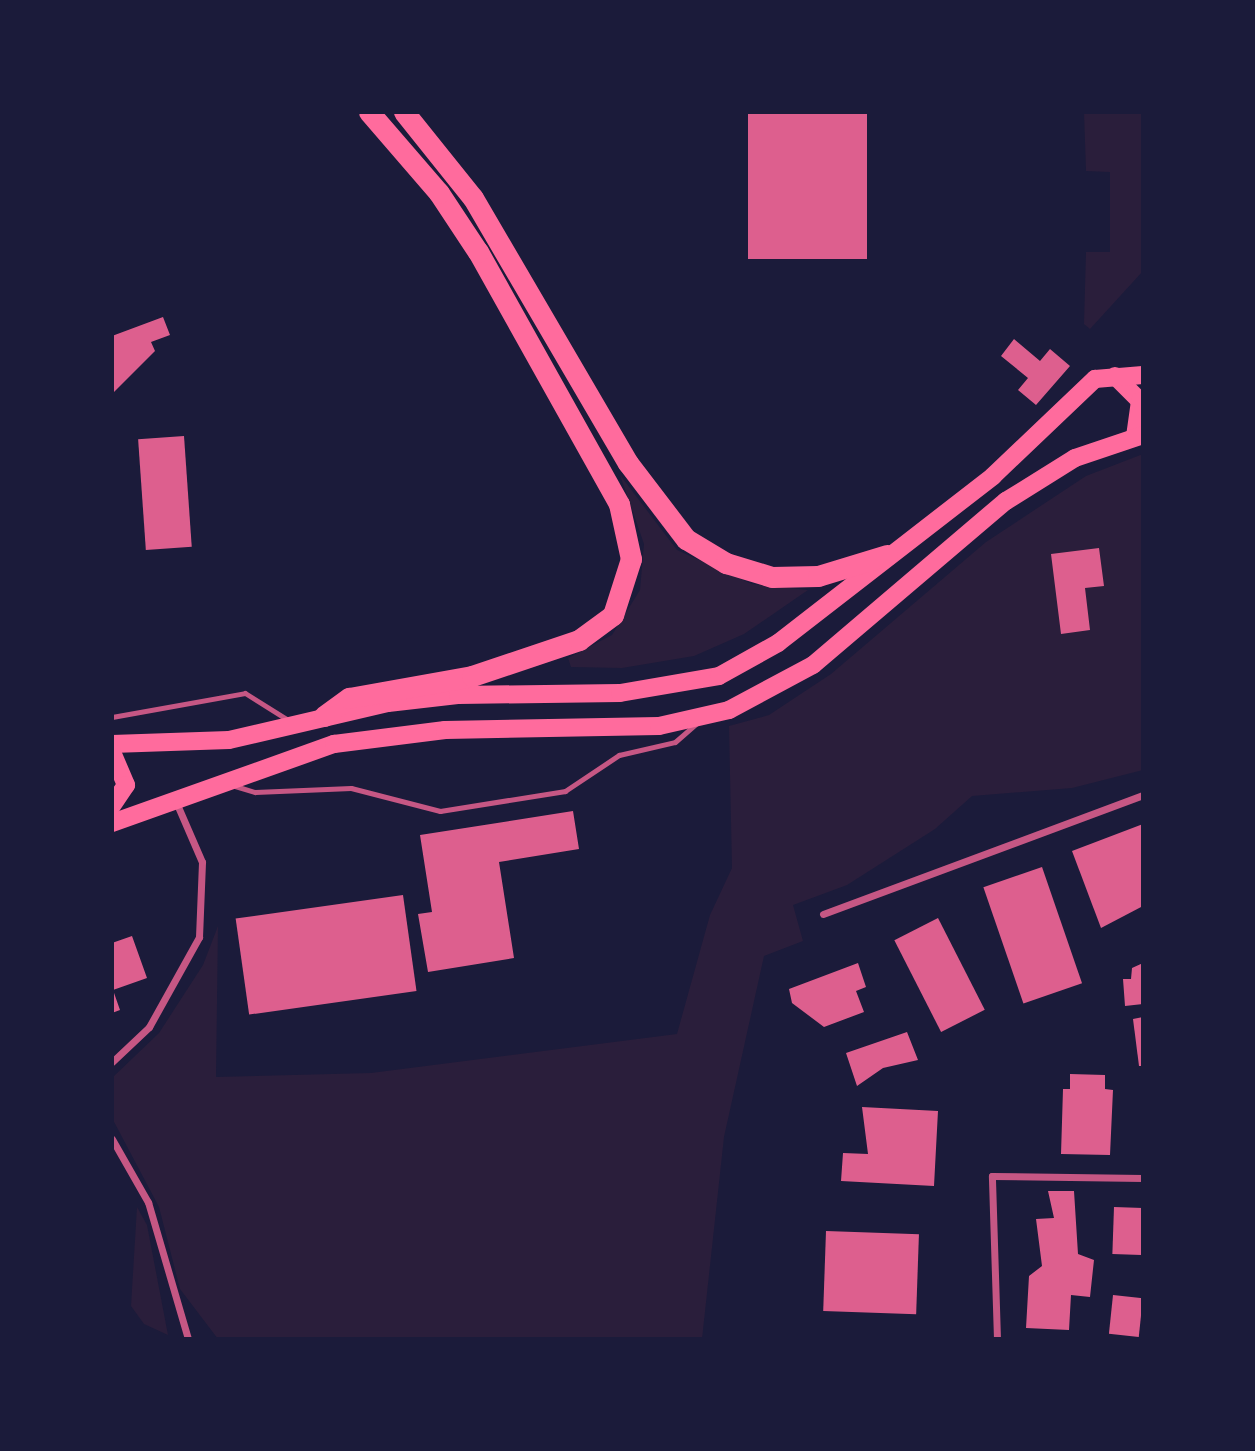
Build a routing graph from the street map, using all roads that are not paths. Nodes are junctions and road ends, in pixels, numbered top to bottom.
1 (369, 112) edge
2 (404, 112) edge
3 (1143, 375) edge
4 (1115, 376) junction
5 (1139, 436) edge
6 (887, 555) junction
7 (324, 716) junction
8 (112, 717) edge
9 (706, 717) junction
10 (293, 724) junction
11 (112, 744) edge
12 (112, 752) edge
13 (222, 782) junction
14 (1143, 795) edge
15 (167, 800) junction
16 (112, 808) edge
17 (112, 823) edge
18 (822, 914) dead end
19 (112, 1062) edge
20 (112, 1139) edge
21 (1143, 1178) edge
22 (188, 1339) edge
23 (997, 1339) edge

1 - 7 highway
2 - 6 highway
3 - 4 main road
4 - 5 main road
4 - 6 main road
5 - 9 main road
6 - 7 main road
7 - 10 main road
8 - 10 lane
9 - 13 main road
9 - 13 lane
10 - 11 main road
12 - 16 main road
13 - 15 main road
14 - 18 street
15 - 16 main road
15 - 17 main road
15 - 19 street
20 - 22 street
21 - 23 street

